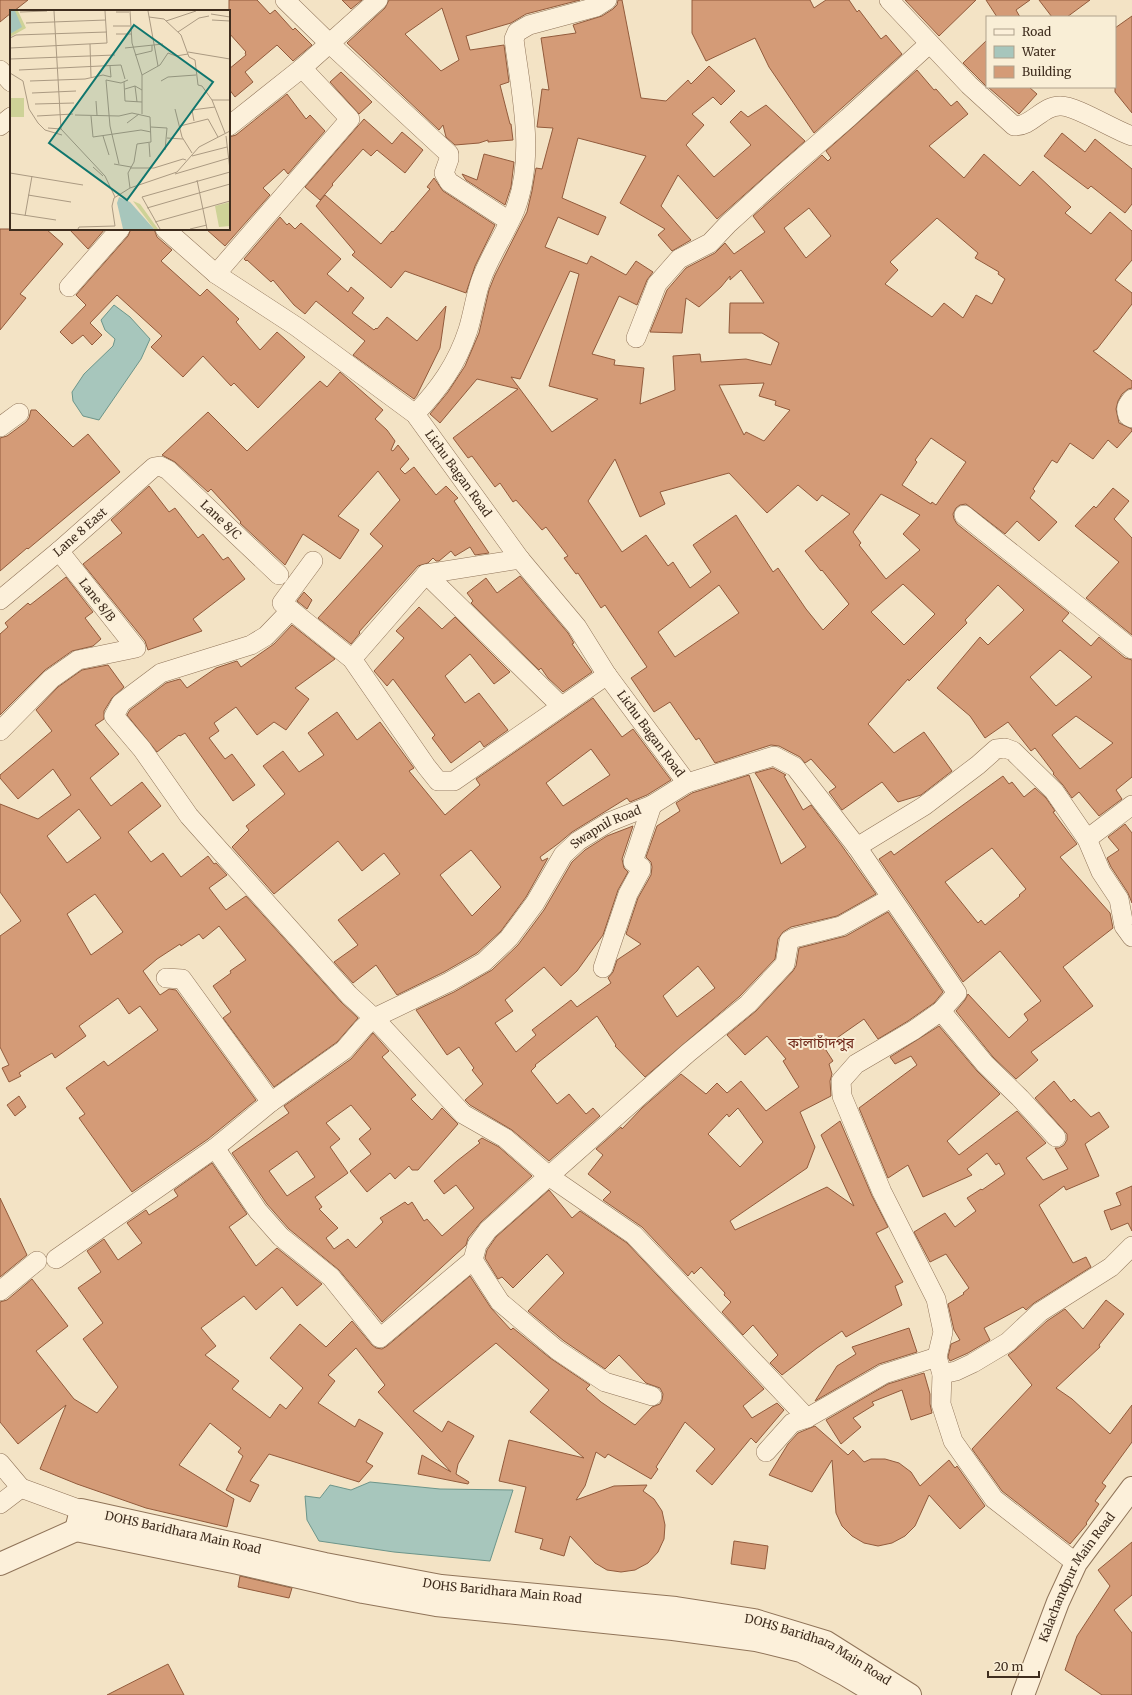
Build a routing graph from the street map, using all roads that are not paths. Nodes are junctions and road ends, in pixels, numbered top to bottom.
1 (285, 0) edge
2 (378, 0) edge
3 (606, 0) edge
4 (889, 0) edge
5 (328, 43) junction
6 (929, 44) junction
7 (302, 68) junction
8 (0, 70) edge
9 (10, 81) edge
10 (10, 118) edge
11 (230, 125) edge
12 (0, 126) edge
13 (1132, 136) edge
14 (509, 221) junction
15 (119, 230) edge
16 (166, 230) edge
17 (216, 274) junction
18 (69, 287) dead end
19 (636, 338) dead end
20 (1132, 399) edge
21 (19, 412) dead end
22 (415, 414) junction
23 (1132, 418) edge
24 (0, 427) edge
25 (160, 466) joint
26 (964, 515) dead end
27 (59, 551) junction
28 (520, 559) junction
29 (313, 561) dead end
30 (426, 574) junction
31 (279, 575) dead end
32 (0, 600) edge
33 (291, 610) junction
34 (1130, 640) edge
35 (352, 659) junction
36 (607, 675) junction
37 (561, 706) junction
38 (0, 731) edge
39 (687, 783) junction
40 (1132, 804) edge
41 (652, 805) junction
42 (1087, 839) junction
43 (857, 847) junction
44 (891, 898) junction
45 (1132, 937) edge
46 (603, 968) dead end
47 (166, 978) dead end
48 (941, 1011) junction
49 (374, 1018) junction
50 (271, 1102) junction
51 (1056, 1137) dead end
52 (214, 1148) junction
53 (550, 1177) junction
54 (1132, 1246) edge
55 (56, 1259) dead end
56 (473, 1260) junction
57 (37, 1261) dead end
58 (0, 1291) edge
59 (940, 1366) junction
60 (652, 1396) dead end
61 (807, 1418) junction
62 (766, 1452) dead end
63 (0, 1463) edge
64 (21, 1488) junction
65 (1132, 1488) edge
66 (1, 1504) edge
67 (79, 1520) junction
68 (1076, 1563) junction
69 (0, 1564) edge
70 (879, 1695) edge
71 (910, 1695) edge
72 (1023, 1695) edge

1 - 5 street
2 - 5 street
3 - 14 street
4 - 6 street
5 - 7 street
5 - 14 street
6 - 13 street
6 - 19 street
7 - 11 street
7 - 17 street
8 - 9 street
10 - 12 street
14 - 22 street
15 - 18 street
16 - 17 street, Lichu Bagan Road
17 - 22 street, Lichu Bagan Road
20 - 23 street
21 - 24 street
22 - 28 street, Lichu Bagan Road
25 - 27 street, Lane 8 East
25 - 31 street, Lane 8/C
26 - 34 street
27 - 32 street, Lane 8 East
27 - 38 street, Lane 8/B
28 - 30 street
28 - 36 street, Lichu Bagan Road
29 - 33 street
30 - 35 street
30 - 37 street
33 - 35 street
33 - 49 street
35 - 37 street
36 - 37 street
36 - 39 street, Lichu Bagan Road
39 - 41 street, Swapnil Road
39 - 43 street, Swapnil Road
40 - 42 street
41 - 46 street
41 - 49 street, Swapnil Road
42 - 43 street
42 - 45 street
43 - 44 street, Swapnil Road
44 - 48 street, Swapnil Road
44 - 53 street
47 - 50 street
48 - 51 street
48 - 59 street
49 - 50 street, Swapnil Road
49 - 53 street
50 - 52 street, Swapnil Road
52 - 55 street, Swapnil Road
52 - 56 street
53 - 56 street
53 - 61 street
54 - 59 street
56 - 60 street
57 - 58 street
59 - 61 street
59 - 68 street
61 - 62 street
63 - 64 street
64 - 66 street
64 - 67 street
65 - 68 street, Kalachandpur Main Road
67 - 69 street
67 - 70 street, DOHS Baridhara Main Road
67 - 71 street, DOHS Baridhara Main Road
68 - 72 street, Kalachandpur Main Road

